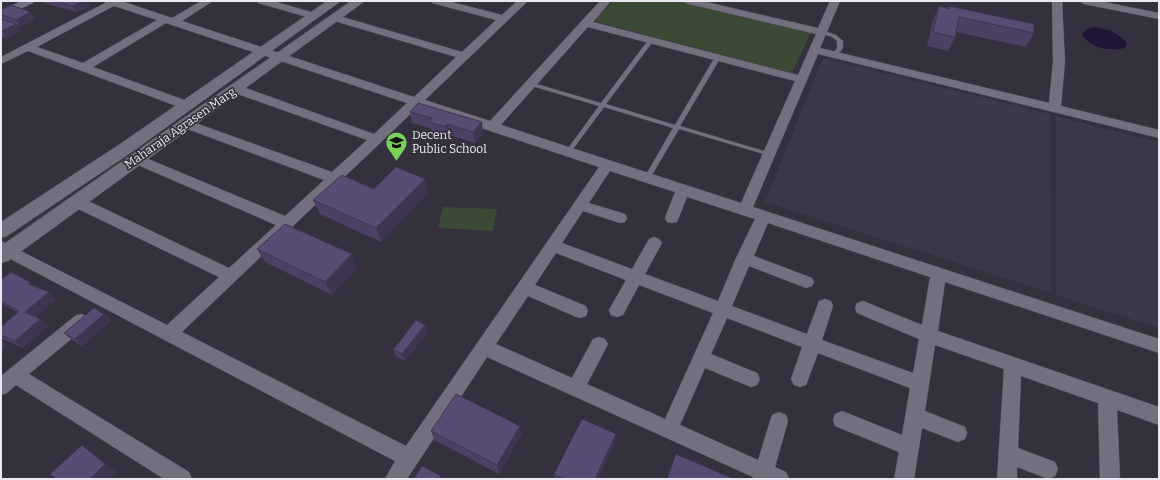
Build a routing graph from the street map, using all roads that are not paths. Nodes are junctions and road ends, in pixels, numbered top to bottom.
1 (29, 1) edge
2 (113, 1) edge
3 (208, 1) edge
4 (262, 1) edge
5 (335, 1) edge
6 (359, 1) edge
7 (436, 1) edge
8 (484, 1) edge
9 (523, 1) edge
10 (692, 1) edge
11 (835, 1) edge
12 (1057, 1) edge
13 (1084, 1) edge
14 (602, 2) edge
15 (473, 11) junction
16 (1, 15) edge
17 (314, 16) junction
18 (1159, 16) edge
19 (335, 18) junction
20 (503, 19) junction
21 (169, 20) junction
22 (586, 23) junction
23 (822, 32) junction
24 (651, 40) junction
25 (27, 47) junction
26 (814, 50) junction
27 (263, 51) junction
28 (836, 55) junction
29 (464, 56) junction
30 (280, 57) junction
31 (718, 57) junction
32 (1, 61) edge
33 (83, 68) junction
34 (801, 79) junction
35 (531, 84) junction
36 (236, 89) junction
37 (415, 102) junction
38 (186, 105) junction
39 (602, 105) junction
40 (1055, 109) junction
41 (186, 124) junction
42 (492, 127) junction
43 (676, 127) junction
44 (1159, 134) edge
45 (376, 139) junction
46 (568, 152) junction
47 (768, 154) junction
48 (136, 159) junction
49 (608, 165) junction
50 (334, 178) junction
51 (647, 178) junction
52 (683, 189) junction
53 (77, 202) junction
54 (580, 205) junction
55 (745, 210) junction
56 (764, 216) junction
57 (620, 218) dead end
58 (672, 218) dead end
59 (286, 223) junction
60 (1, 231) edge
61 (654, 243) dead end
62 (553, 246) junction
63 (3, 251) edge
64 (744, 258) junction
65 (939, 273) junction
66 (231, 276) junction
67 (636, 277) junction
68 (806, 282) dead end
69 (524, 287) junction
70 (104, 300) junction
71 (825, 306) dead end
72 (863, 308) dead end
73 (722, 309) junction
74 (617, 310) dead end
75 (580, 311) dead end
76 (169, 334) junction
77 (928, 335) junction
78 (812, 343) junction
79 (599, 344) dead end
80 (1159, 346) edge
81 (484, 347) junction
82 (701, 358) junction
83 (1013, 365) junction
84 (751, 379) dead end
85 (800, 379) dead end
86 (8, 381) edge
87 (920, 384) junction
88 (576, 388) junction
89 (1107, 398) junction
90 (915, 416) junction
91 (1159, 416) edge
92 (842, 420) dead end
93 (778, 421) dead end
94 (669, 430) junction
95 (958, 433) dead end
96 (910, 447) junction
97 (1008, 454) junction
98 (409, 458) junction
99 (1048, 469) dead end
100 (768, 477) edge
101 (182, 479) edge
102 (395, 479) edge
103 (904, 479) edge
104 (1007, 479) edge
105 (1110, 479) edge

1 - 16 street
2 - 21 street
2 - 25 street
3 - 21 street
4 - 17 street
5 - 17 street, Maharaja Agrasen Marg
6 - 19 street, Maharaja Agrasen Marg
7 - 15 street
8 - 15 street
9 - 20 street
10 - 23 street
11 - 23 street
12 - 40 street
13 - 18 street
14 - 22 street
15 - 20 street
17 - 27 street, Maharaja Agrasen Marg
19 - 29 street
19 - 30 street, Maharaja Agrasen Marg
20 - 29 street
21 - 27 street
21 - 33 street
22 - 24 street
22 - 35 street
23 - 26 street
23 - 28 lane
24 - 31 street
24 - 39 lane
25 - 32 street
25 - 33 street
26 - 28 street
26 - 34 street
27 - 30 street
27 - 38 street, Maharaja Agrasen Marg
28 - 40 street
29 - 37 street
30 - 36 street, Maharaja Agrasen Marg
30 - 37 street
31 - 34 street
31 - 43 lane
33 - 38 street
34 - 47 street
35 - 39 lane
35 - 42 street
36 - 41 street, Maharaja Agrasen Marg
36 - 45 street
37 - 42 street
37 - 45 street
38 - 60 street, Maharaja Agrasen Marg
39 - 43 lane
39 - 46 lane
40 - 44 street
41 - 48 street, Maharaja Agrasen Marg
41 - 50 street
42 - 46 street
43 - 47 lane
43 - 51 lane
45 - 50 street
46 - 49 street
47 - 55 street
48 - 53 street, Maharaja Agrasen Marg
48 - 59 street
49 - 51 street
49 - 54 street
50 - 59 street
51 - 52 street
52 - 55 street
52 - 58 street
53 - 63 street, Maharaja Agrasen Marg
53 - 66 street
54 - 57 street
54 - 62 street
55 - 56 street
56 - 64 street
56 - 65 street
59 - 66 street
61 - 67 street
62 - 67 street
62 - 69 street
63 - 70 street
64 - 68 street
64 - 73 street
65 - 77 street
65 - 80 street
66 - 76 street
67 - 73 street
67 - 74 street
69 - 75 street
69 - 81 street
70 - 76 street
70 - 86 street
71 - 78 street
72 - 77 street
73 - 78 street
73 - 82 street
76 - 98 street
77 - 83 street
77 - 87 street
78 - 85 street
78 - 87 street
79 - 88 street
81 - 88 street
81 - 98 street
82 - 84 street
82 - 94 street
83 - 89 street
83 - 97 street
86 - 101 street
87 - 90 street
88 - 94 street
89 - 91 street
89 - 105 street
90 - 95 street
90 - 96 street
92 - 96 street
93 - 100 street
94 - 100 street
96 - 103 street
97 - 99 street
97 - 104 street
98 - 102 street

